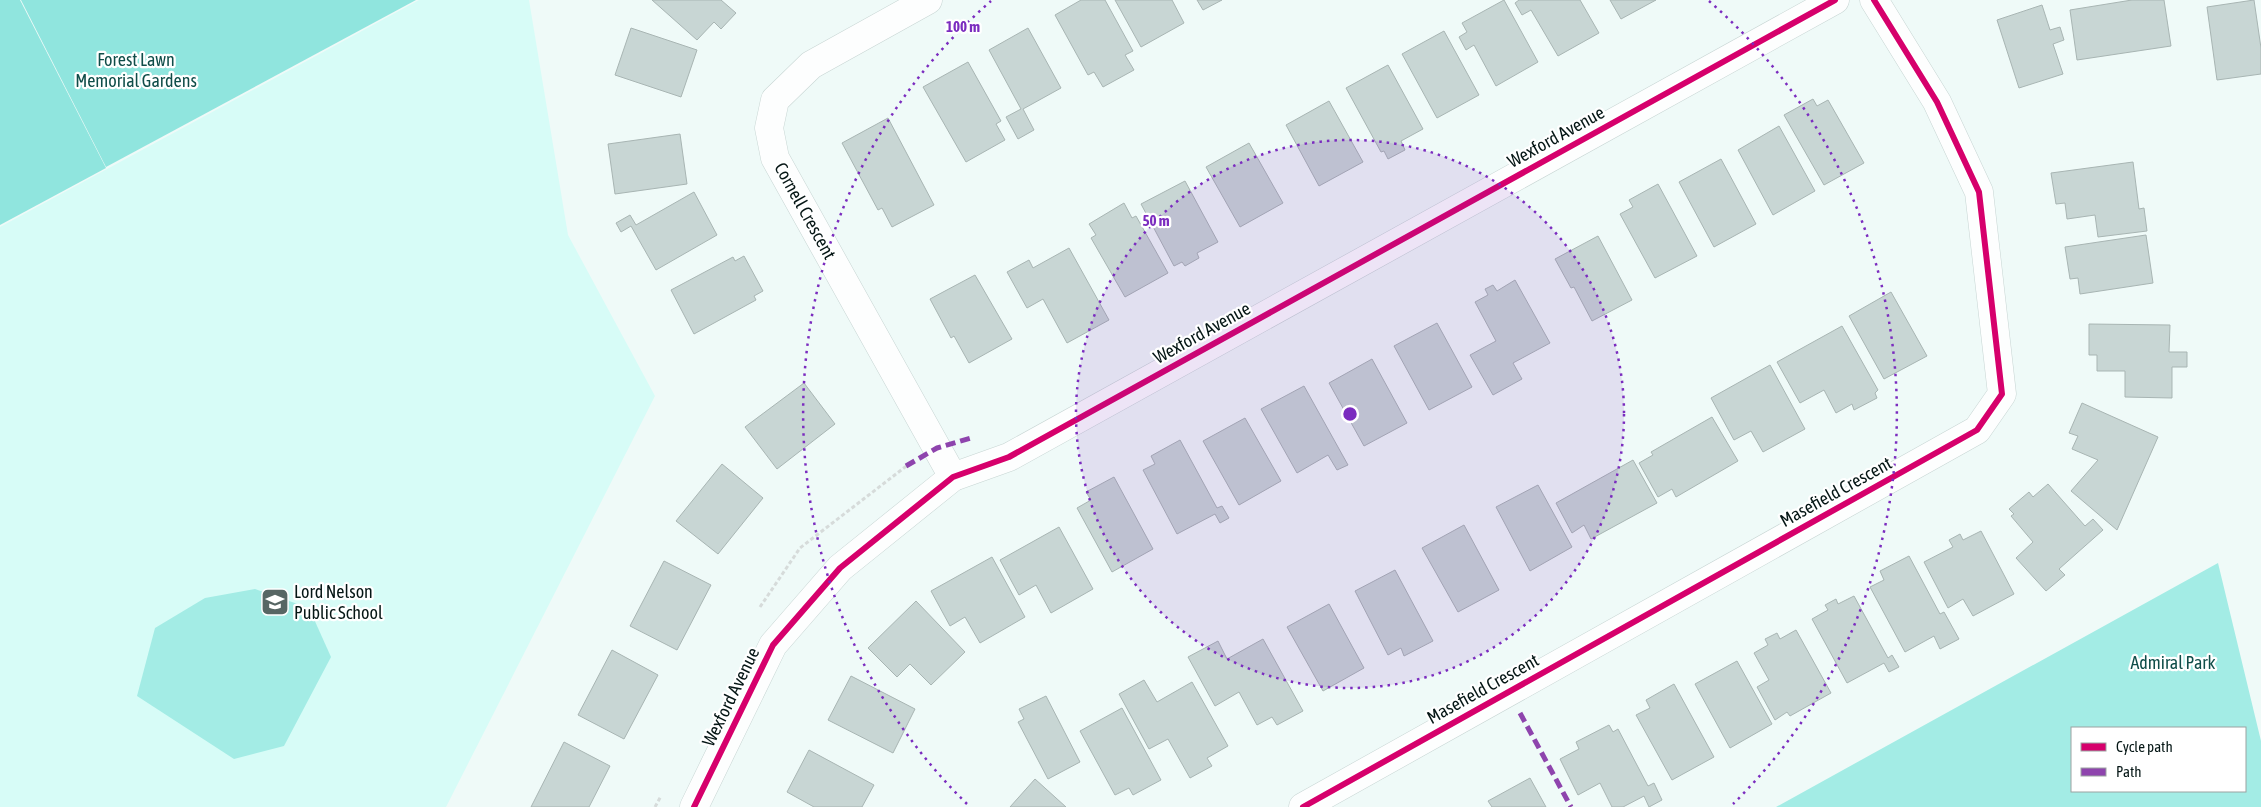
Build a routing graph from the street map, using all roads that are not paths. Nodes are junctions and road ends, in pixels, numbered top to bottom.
1 (928, 0) edge
2 (1835, 0) edge
3 (1874, 0) edge
4 (953, 477) junction
5 (694, 807) edge
6 (1303, 807) edge

1 - 4 street, Cornell Crescent
2 - 4 street, Wexford Avenue
3 - 6 street, Masefield Crescent
4 - 5 street, Wexford Avenue

